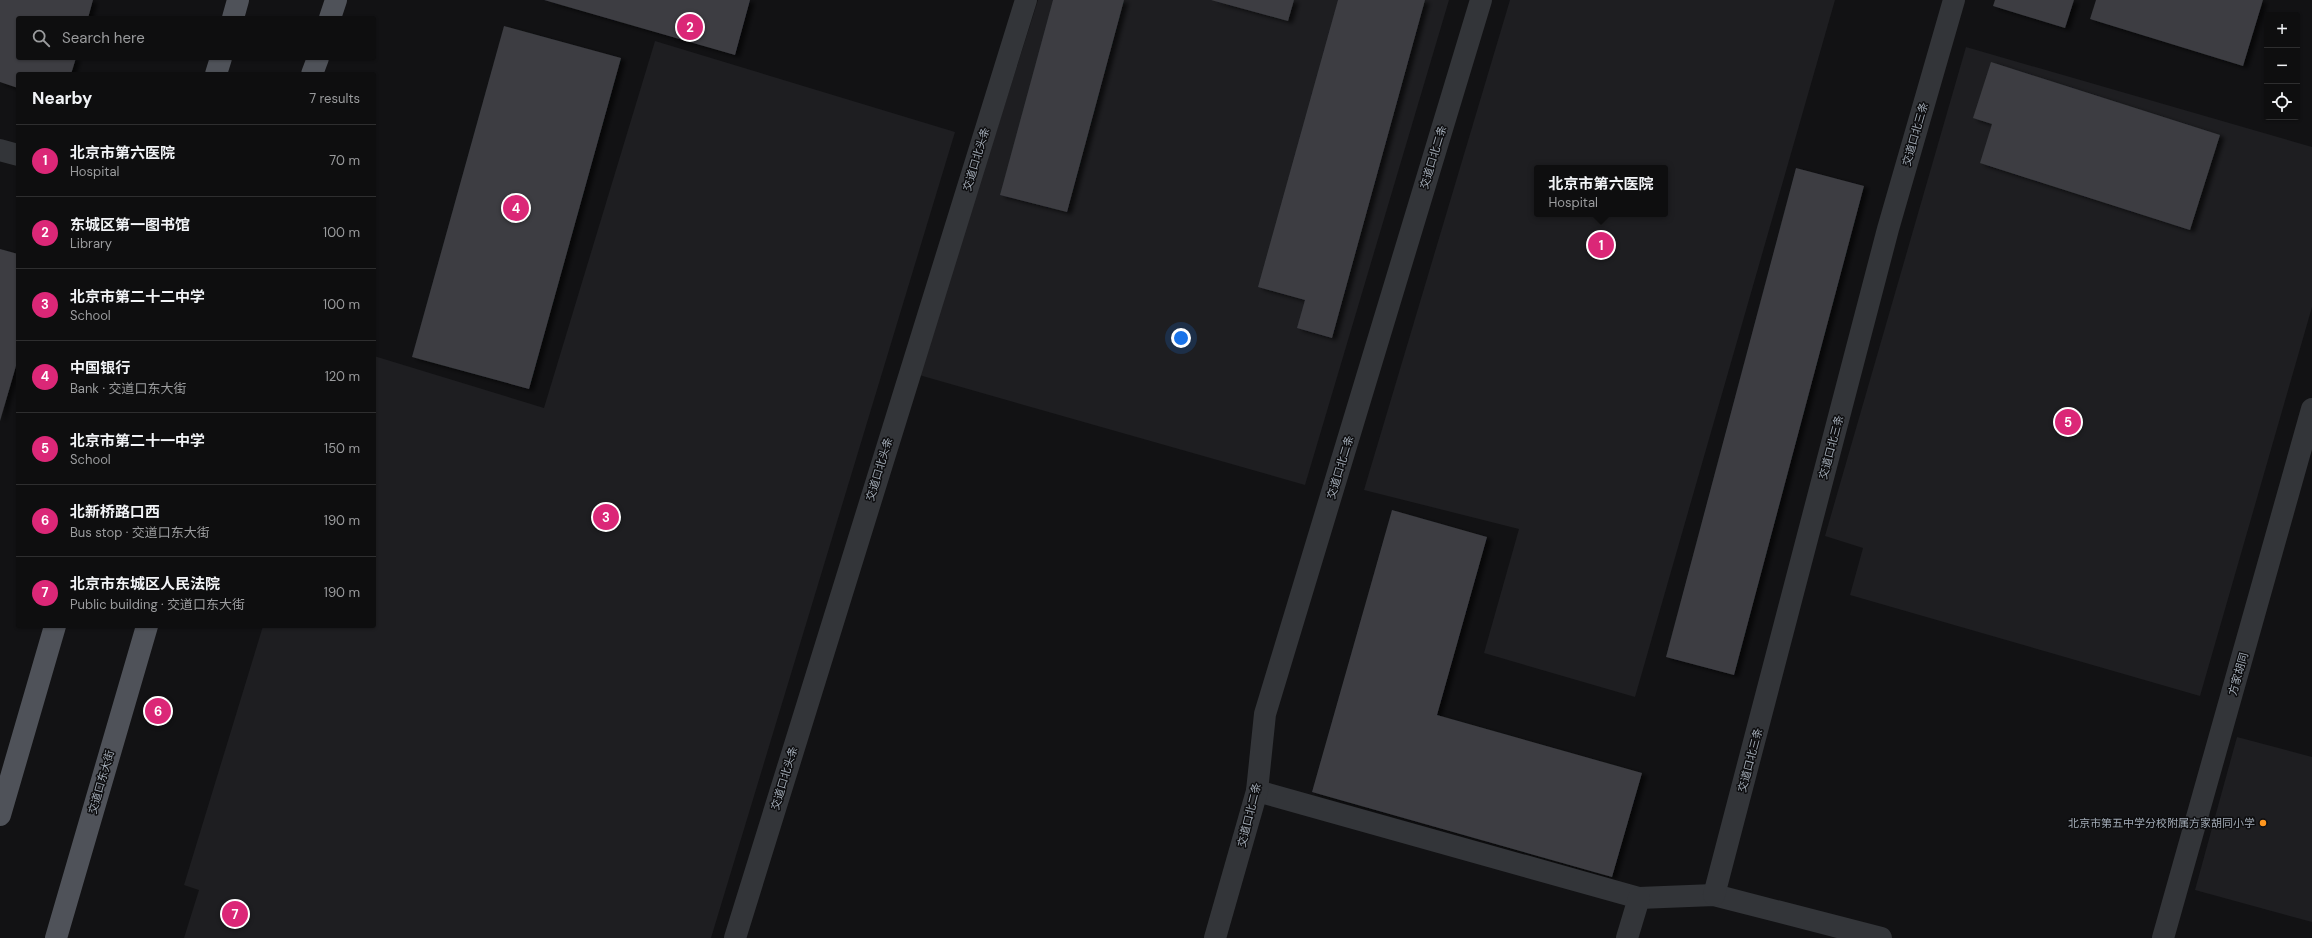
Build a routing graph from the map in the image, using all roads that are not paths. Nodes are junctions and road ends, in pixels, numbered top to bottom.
1 (238, 0) edge
2 (336, 0) edge
3 (1026, 0) edge
4 (1481, 0) edge
5 (1954, 0) edge
6 (234, 16) edge
7 (331, 16) edge
8 (220, 60) edge
9 (317, 60) edge
10 (217, 72) edge
11 (313, 72) edge
12 (0, 150) edge
13 (16, 154) edge
14 (2312, 409) edge
15 (54, 628) edge
16 (146, 628) edge
17 (1257, 791) junction
18 (0, 815) edge
19 (1714, 895) junction
20 (1639, 898) junction
21 (56, 938) edge
22 (735, 938) edge
23 (1215, 938) edge
24 (1627, 938) edge
25 (1881, 938) edge
26 (2163, 938) edge

1 - 6 main road
2 - 7 main road
3 - 22 street, 交道口北头条
4 - 17 street, 交道口北二条
5 - 19 street, 交道口北三条
8 - 10 main road
9 - 11 main road
12 - 13 street
14 - 26 street, 方家胡同
15 - 18 main road
16 - 21 main road, 交道口东大街
17 - 20 street
17 - 23 street, 交道口北二条
19 - 20 street
19 - 25 street
20 - 24 street

